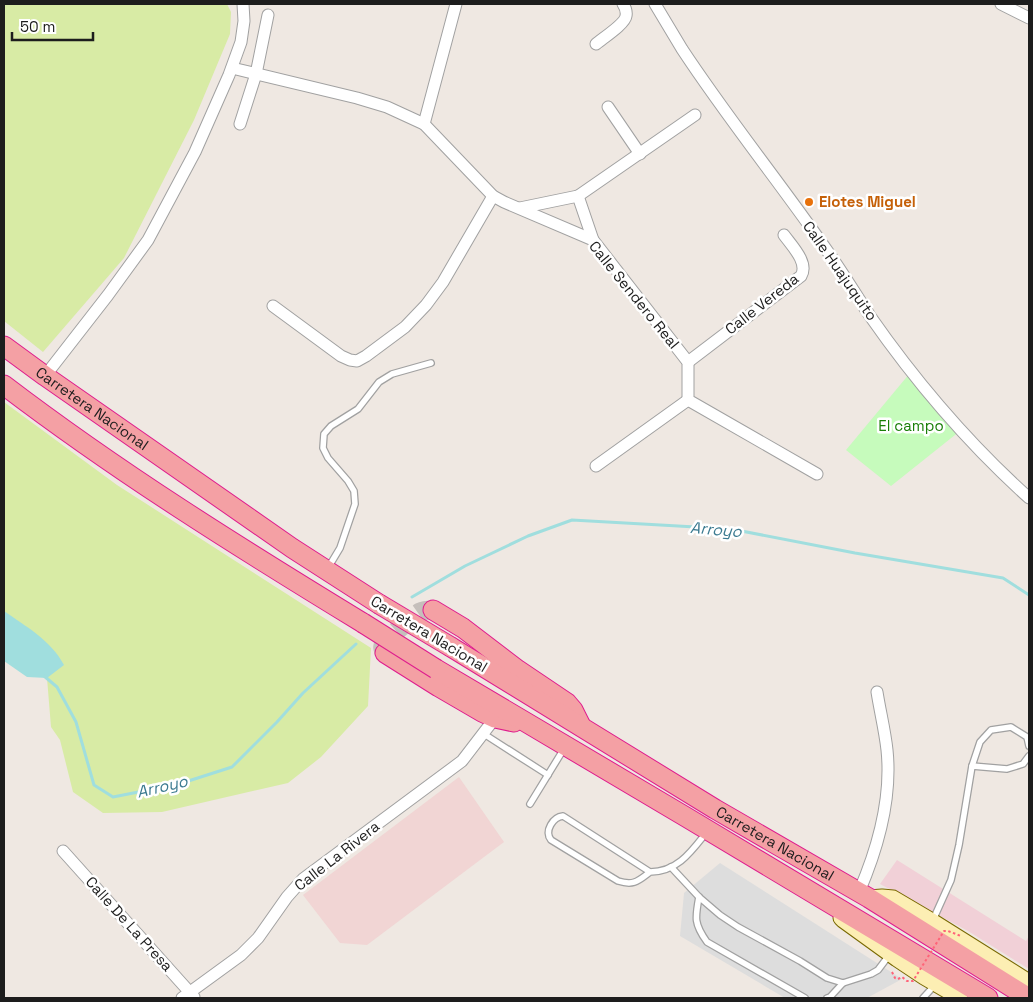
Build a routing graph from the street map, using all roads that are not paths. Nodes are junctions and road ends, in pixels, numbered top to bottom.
1 (242, 4) edge
2 (456, 4) edge
3 (623, 4) edge
4 (655, 4) edge
5 (1001, 4) edge
6 (268, 15) dead end
7 (1029, 18) edge
8 (596, 44) dead end
9 (232, 68) junction
10 (256, 74) junction
11 (608, 107) dead end
12 (695, 115) dead end
13 (240, 124) dead end
14 (424, 124) junction
15 (640, 154) junction
16 (493, 196) junction
17 (578, 196) junction
18 (520, 208) junction
19 (784, 235) dead end
20 (593, 240) junction
21 (273, 306) dead end
22 (4, 346) edge
23 (688, 362) junction
24 (431, 363) dead end
25 (45, 376) junction
26 (4, 384) edge
27 (688, 400) junction
28 (596, 466) dead end
29 (816, 474) dead end
30 (1029, 498) edge
31 (327, 571) junction
32 (433, 610) dead end
33 (385, 653) dead end
34 (877, 692) dead end
35 (495, 718) junction
36 (535, 727) junction
37 (582, 728) junction
38 (484, 734) junction
39 (566, 745) junction
40 (1029, 746) edge
41 (1029, 756) edge
42 (972, 766) junction
43 (548, 776) junction
44 (530, 804) dead end
45 (709, 830) junction
46 (63, 851) dead end
47 (671, 867) junction
48 (650, 872) junction
49 (864, 895) junction
50 (699, 897) junction
51 (834, 905) junction
52 (932, 922) junction
53 (890, 954) junction
54 (1029, 982) edge
55 (843, 983) junction
56 (936, 984) junction
57 (189, 996) edge
58 (805, 998) edge
59 (826, 998) edge
60 (922, 998) edge
61 (960, 998) edge
62 (988, 998) edge
63 (1029, 998) edge

1 - 9 street
2 - 14 street
3 - 8 street
4 - 30 street, Calle Huajuquito
5 - 7 street
6 - 10 street
9 - 10 street, Calle Sendero Real
9 - 25 street
10 - 13 street
10 - 14 street, Calle Sendero Real
11 - 15 street
12 - 15 street
14 - 16 street, Calle Sendero Real
15 - 17 street
16 - 18 street, Calle Sendero Real
16 - 21 street
17 - 18 street
17 - 20 street
18 - 20 street, Calle Sendero Real
19 - 23 street, Calle Vereda
20 - 23 street, Calle Sendero Real
22 - 25 highway, Carretera Nacional
23 - 27 street, Calle Sendero Real
24 - 31 lane
25 - 31 highway, Carretera Nacional
26 - 36 highway, Carretera Nacional, bridge
27 - 28 street
27 - 29 street
31 - 37 highway, Carretera Nacional, bridge
32 - 37 highway
33 - 35 highway
34 - 49 street
35 - 36 highway
35 - 38 street, Calle La Rivera
36 - 39 highway, Carretera Nacional
37 - 49 highway, Carretera Nacional
38 - 43 lane
38 - 57 street, Calle La Rivera
39 - 43 lane
39 - 45 highway, Carretera Nacional
40 - 42 lane
41 - 42 lane
42 - 52 lane
43 - 44 lane
45 - 47 lane
45 - 51 highway, Carretera Nacional
46 - 57 street, Calle De La Presa
47 - 48 lane
47 - 50 lane
48 - 48 lane
49 - 52 main road, Carretera Nacional
49 - 63 highway, Carretera Nacional
50 - 55 lane
50 - 58 lane
51 - 53 main road, Carretera Nacional
51 - 62 highway, Carretera Nacional
52 - 54 main road, Carretera Nacional
53 - 55 lane
53 - 56 main road, Carretera Nacional
55 - 59 lane
56 - 60 lane
56 - 61 main road, Carretera Nacional

